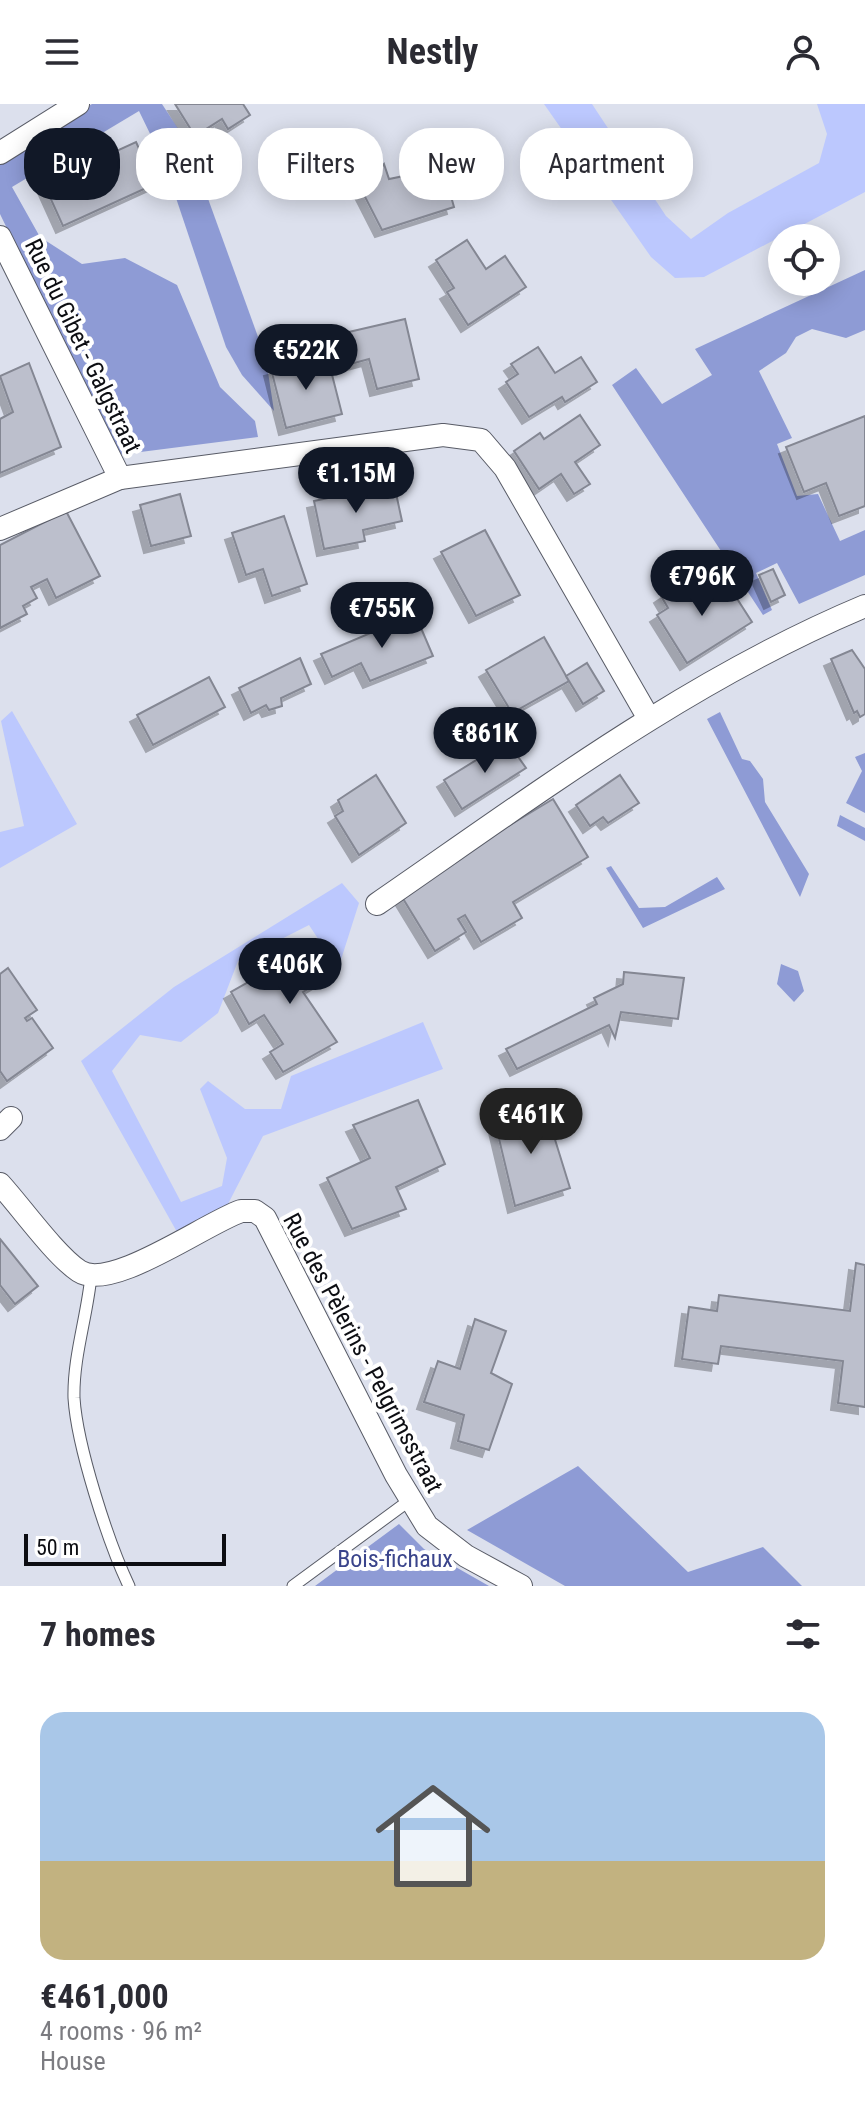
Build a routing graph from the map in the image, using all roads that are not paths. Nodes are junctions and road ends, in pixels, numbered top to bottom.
1 (78, 104) edge
2 (0, 153) edge
3 (0, 237) edge
4 (120, 478) junction
5 (0, 529) edge
6 (865, 606) edge
7 (648, 717) junction
8 (377, 904) dead end
9 (0, 1184) edge
10 (91, 1276) junction
11 (410, 1500) junction
12 (129, 1586) edge
13 (293, 1586) edge
14 (521, 1586) edge

1 - 2 street
3 - 4 street, Rue du Gibet - Galgstraat
4 - 5 street
4 - 7 street
6 - 7 street
7 - 8 street
9 - 10 street
10 - 11 street, Rue des Pèlerins - Pelgrimsstraat
10 - 12 lane
11 - 13 lane
11 - 14 street, Rue des Pèlerins - Pelgrimsstraat

